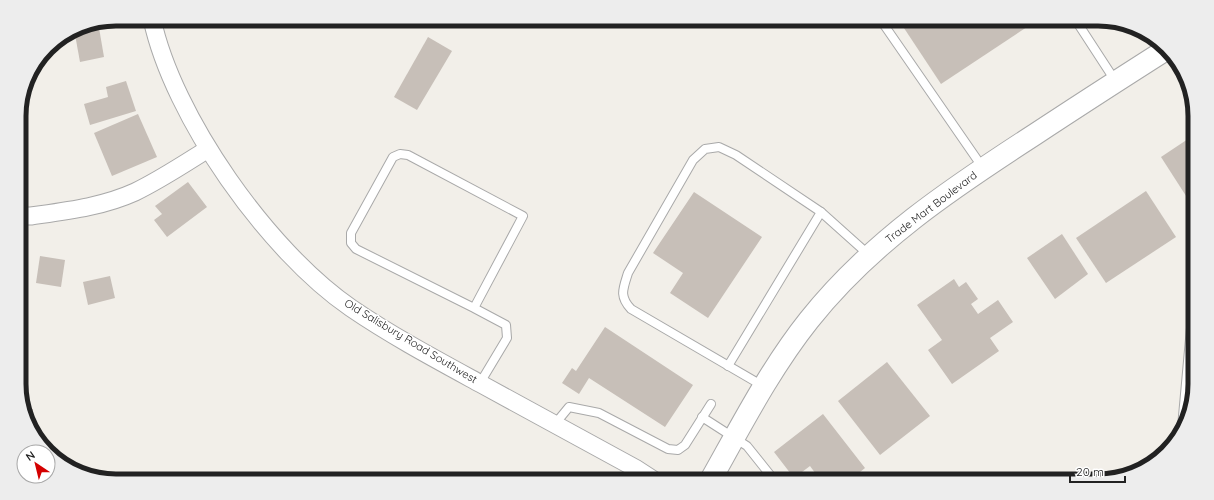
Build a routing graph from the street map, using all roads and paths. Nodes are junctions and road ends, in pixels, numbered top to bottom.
1 (154, 26) edge
2 (885, 26) edge
3 (1080, 26) edge
4 (1162, 53) edge
5 (1116, 82) junction
6 (208, 149) junction
7 (983, 168) junction
8 (821, 212) junction
9 (26, 216) edge
10 (870, 255) junction
11 (474, 308) junction
12 (1188, 361) edge
13 (728, 366) junction
14 (480, 383) junction
15 (763, 387) junction
16 (711, 404) dead end
17 (1183, 412) edge
18 (702, 417) junction
19 (555, 424) junction
20 (734, 438) junction
21 (644, 474) edge
22 (714, 474) edge
23 (770, 474) edge

1 - 6 street, Old Salisbury Road Southwest
2 - 7 lane
3 - 5 lane
4 - 5 street, Trade Mart Boulevard
5 - 7 street, Trade Mart Boulevard
6 - 9 street
6 - 14 street, Old Salisbury Road Southwest
7 - 10 street, Trade Mart Boulevard
8 - 10 lane
8 - 13 lane
8 - 13 lane
10 - 15 street, Trade Mart Boulevard
11 - 11 lane
11 - 14 lane
12 - 17 lane
13 - 15 lane
14 - 19 street, Old Salisbury Road Southwest
15 - 20 street, Trade Mart Boulevard
16 - 18 lane
18 - 19 lane
18 - 20 lane
19 - 21 street, Old Salisbury Road Southwest
20 - 22 street, Trade Mart Boulevard
20 - 23 lane

